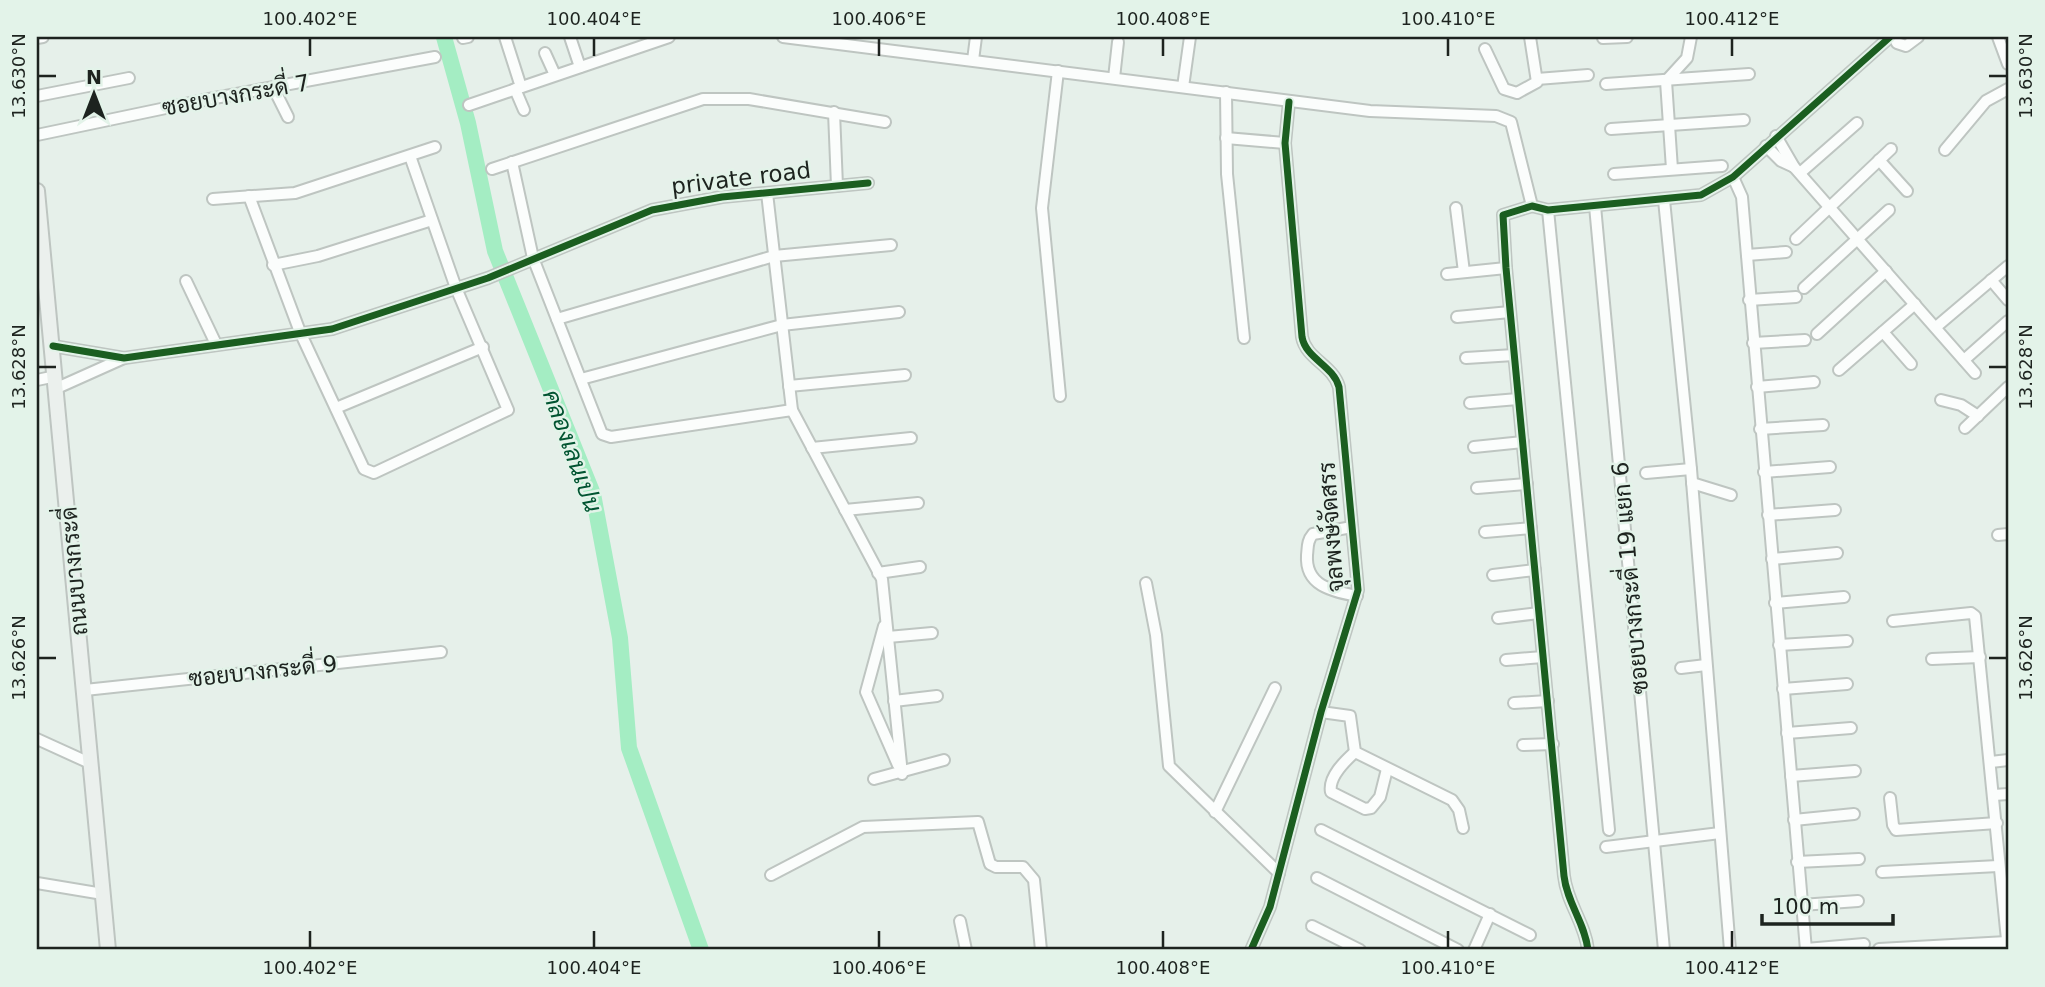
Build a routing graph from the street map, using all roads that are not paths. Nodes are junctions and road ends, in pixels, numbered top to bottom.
1 (43, 37) edge
2 (505, 37) edge
3 (570, 37) edge
4 (783, 37) edge
5 (976, 37) edge
6 (1190, 37) edge
7 (1530, 37) edge
8 (1627, 37) edge
9 (1691, 37) edge
10 (1892, 37) edge
11 (1918, 37) edge
12 (1998, 37) edge
13 (37, 38) edge
14 (661, 38) edge
15 (1603, 38) edge
16 (1118, 42) dead end
17 (1485, 48) dead end
18 (545, 53) dead end
19 (435, 57) dead end
20 (973, 60) junction
21 (2008, 64) edge
22 (580, 67) junction
23 (1058, 71) junction
24 (1749, 74) dead end
25 (555, 75) junction
26 (1588, 75) dead end
27 (129, 78) dead end
28 (1114, 78) junction
29 (1537, 79) junction
30 (1666, 81) junction
31 (1606, 84) dead end
32 (1183, 87) junction
33 (518, 88) junction
34 (274, 89) junction
35 (2008, 89) edge
36 (1226, 92) junction
37 (37, 96) edge
38 (1289, 102) junction
39 (469, 104) dead end
40 (524, 110) dead end
41 (834, 112) junction
42 (288, 117) dead end
43 (1744, 120) dead end
44 (885, 122) dead end
45 (1857, 123) dead end
46 (1670, 125) junction
47 (1611, 129) dead end
48 (37, 135) edge
49 (1776, 136) junction
50 (1226, 138) junction
51 (1285, 143) junction
52 (1766, 146) junction
53 (435, 147) dead end
54 (1891, 149) dead end
55 (1945, 150) dead end
56 (410, 156) junction
57 (1879, 160) junction
58 (512, 162) junction
59 (1722, 166) dead end
60 (492, 169) dead end
61 (1672, 169) junction
62 (1797, 170) junction
63 (1614, 174) dead end
64 (1733, 177) junction
65 (868, 183) dead end
66 (837, 186) junction
67 (37, 191) edge
68 (1907, 191) dead end
69 (767, 193) junction
70 (249, 196) junction
71 (213, 198) dead end
72 (1664, 200) junction
73 (1828, 205) junction
74 (1532, 206) junction
75 (1595, 206) junction
76 (1456, 208) dead end
77 (1548, 210) junction
78 (1889, 211) dead end
79 (432, 220) junction
80 (1796, 239) dead end
81 (1858, 239) junction
82 (891, 245) dead end
83 (1786, 252) dead end
84 (1747, 255) junction
85 (774, 256) junction
86 (533, 258) junction
87 (273, 265) junction
88 (2008, 266) edge
89 (1506, 268) junction
90 (1886, 271) junction
91 (1464, 272) junction
92 (1447, 274) dead end
93 (1991, 280) junction
94 (186, 281) dead end
95 (456, 288) junction
96 (1749, 300) junction
97 (2008, 300) edge
98 (1915, 304) junction
99 (899, 312) dead end
100 (1510, 312) junction
101 (1457, 317) dead end
102 (557, 319) junction
103 (2008, 321) edge
104 (782, 325) junction
105 (1936, 327) junction
106 (300, 332) junction
107 (1883, 332) junction
108 (1816, 334) dead end
109 (1244, 338) dead end
110 (1805, 340) dead end
111 (1753, 343) junction
112 (216, 344) junction
113 (53, 346) junction
114 (483, 347) junction
115 (83, 352) junction
116 (1514, 355) junction
117 (124, 358) junction
118 (1466, 358) dead end
119 (1964, 360) junction
120 (1911, 364) dead end
121 (1839, 370) dead end
122 (1975, 373) dead end
123 (85, 375) junction
124 (905, 375) dead end
125 (581, 379) junction
126 (37, 380) edge
127 (56, 382) junction
128 (1814, 382) dead end
129 (789, 386) junction
130 (1756, 387) junction
131 (2008, 387) edge
132 (1060, 397) dead end
133 (1518, 399) junction
134 (1941, 400) dead end
135 (1470, 403) dead end
136 (336, 408) junction
137 (792, 411) junction
138 (1978, 416) junction
139 (1823, 425) dead end
140 (1965, 428) dead end
141 (1760, 429) junction
142 (911, 438) dead end
143 (1523, 442) junction
144 (1474, 447) dead end
145 (811, 448) junction
146 (1830, 467) dead end
147 (1691, 469) junction
148 (1764, 472) junction
149 (1646, 473) dead end
150 (1692, 483) junction
151 (1527, 484) junction
152 (1477, 488) dead end
153 (1731, 495) dead end
154 (918, 503) dead end
155 (845, 510) junction
156 (1835, 510) dead end
157 (1768, 515) junction
158 (1352, 527) junction
159 (1531, 528) junction
160 (1485, 532) dead end
161 (1838, 554) dead end
162 (1772, 559) junction
163 (920, 567) dead end
164 (1535, 570) junction
165 (878, 573) junction
166 (1493, 575) dead end
167 (1146, 583) dead end
168 (1357, 596) junction
169 (1844, 597) dead end
170 (1775, 603) junction
171 (1539, 613) junction
172 (1498, 618) dead end
173 (886, 620) junction
174 (1893, 621) dead end
175 (932, 633) dead end
176 (888, 636) junction
177 (1847, 641) dead end
178 (1779, 645) junction
179 (441, 652) dead end
180 (1543, 657) junction
181 (1980, 657) junction
182 (1932, 659) dead end
183 (1506, 660) dead end
184 (1706, 665) junction
185 (1681, 668) dead end
186 (1847, 684) dead end
187 (1275, 688) dead end
188 (1783, 689) junction
189 (85, 690) junction
190 (937, 696) dead end
191 (894, 701) junction
192 (1548, 701) junction
193 (1514, 703) dead end
194 (1321, 712) junction
195 (1851, 728) dead end
196 (1787, 733) junction
197 (37, 739) edge
198 (1552, 744) junction
199 (1523, 745) dead end
200 (1355, 752) junction
201 (2008, 760) edge
202 (1991, 762) junction
203 (92, 764) junction
204 (901, 769) junction
205 (1387, 769) junction
206 (1855, 771) dead end
207 (1791, 776) junction
208 (874, 779) dead end
209 (2008, 794) edge
210 (1994, 795) junction
211 (1890, 798) dead end
212 (1215, 812) junction
213 (1854, 814) dead end
214 (1794, 820) junction
215 (1997, 823) junction
216 (1463, 828) dead end
217 (1321, 830) dead end
218 (1609, 830) dead end
219 (1720, 833) junction
220 (1654, 841) junction
221 (1606, 847) dead end
222 (2002, 858) edge
223 (1858, 859) dead end
224 (1797, 862) junction
225 (1882, 872) dead end
226 (1279, 873) junction
227 (771, 875) dead end
228 (1317, 878) dead end
229 (37, 883) edge
230 (103, 894) junction
231 (1858, 901) dead end
232 (1801, 905) junction
233 (1490, 914) junction
234 (2006, 914) edge
235 (960, 921) dead end
236 (1312, 926) dead end
237 (1530, 935) dead end
238 (1864, 944) dead end
239 (2007, 946) edge
240 (1879, 948) dead end
241 (108, 950) edge
242 (966, 950) edge
243 (1041, 950) edge
244 (1251, 950) edge
245 (1360, 950) edge
246 (1458, 950) edge
247 (1474, 950) edge
248 (1588, 950) edge
249 (1664, 950) edge
250 (1730, 950) edge
251 (1806, 950) edge

1 - 13 street
2 - 33 street
3 - 22 street
4 - 20 street
5 - 20 street
6 - 32 street
7 - 29 street
8 - 15 street
9 - 30 street
10 - 11 street
10 - 49 street
12 - 21 street
14 - 22 street
16 - 28 street
17 - 29 street
18 - 25 street
19 - 34 street, ซอยบางกระดี่ 7
20 - 23 street
22 - 25 street
23 - 28 street
23 - 132 street
24 - 30 street
25 - 33 street
26 - 29 street
27 - 37 street
28 - 32 street
30 - 31 street
30 - 46 street
32 - 36 street
33 - 39 street
33 - 40 street
34 - 42 street
34 - 48 street, ซอยบางกระดี่ 7
35 - 55 street
36 - 38 street
36 - 50 street
38 - 51 street, จุลพงษ์จัดสรร
38 - 74 street
41 - 44 street
41 - 58 street
41 - 66 street
43 - 46 street
45 - 62 street
46 - 47 street
46 - 61 street
49 - 52 street
49 - 62 street
50 - 51 street
50 - 109 street
51 - 158 street, จุลพงษ์จัดสรร
52 - 62 street
52 - 64 street
53 - 56 street
54 - 57 street
56 - 70 street
56 - 79 street
57 - 68 street
57 - 73 street
58 - 60 street
58 - 86 street
59 - 61 street
61 - 63 street
62 - 73 street
64 - 72 street
64 - 84 street
65 - 66 street, private road
66 - 69 street, private road
67 - 113 street, ถนนบางกระดี่
69 - 85 street
69 - 86 street, private road
70 - 71 street
70 - 87 street
72 - 75 street
72 - 147 street
73 - 80 street
73 - 81 street
74 - 77 street
74 - 89 street
75 - 77 street
75 - 220 street, ซอยบางกระดี่ 19 แยก 6
76 - 91 street
77 - 218 street
78 - 81 street
79 - 87 street
79 - 95 street
81 - 90 street
81 - 96 street
82 - 85 street
83 - 84 street
84 - 96 street
85 - 102 street
85 - 104 street
86 - 95 street, private road
86 - 102 street
87 - 106 street
88 - 93 street
89 - 91 street
89 - 100 street
90 - 98 street
90 - 108 street
91 - 92 street
93 - 97 street
93 - 105 street
94 - 112 street
95 - 106 street
95 - 114 street
96 - 111 street
98 - 105 street
98 - 107 street
99 - 104 street
100 - 101 street
100 - 116 street
102 - 125 street
103 - 119 street
104 - 125 street
104 - 129 street
105 - 119 street
106 - 112 street
106 - 136 street
107 - 120 street
107 - 121 street
110 - 111 street
111 - 130 street
112 - 117 street
113 - 115 street
113 - 127 street, ถนนบางกระดี่
114 - 136 street
114 - 136 street
115 - 117 street
115 - 123 street
116 - 118 street
116 - 133 street
117 - 123 street
119 - 122 street
123 - 127 street
124 - 129 street
125 - 137 street
126 - 127 street
127 - 189 street, ถนนบางกระดี่
128 - 130 street
129 - 137 street
130 - 141 street
131 - 138 street
133 - 135 street
133 - 143 street
134 - 138 street
137 - 145 street
138 - 140 street
139 - 141 street
141 - 148 street
142 - 145 street
143 - 144 street
143 - 151 street
145 - 155 street
146 - 148 street
147 - 149 street
147 - 150 street
148 - 157 street
150 - 153 street
150 - 184 street
151 - 152 street
151 - 159 street
154 - 155 street
155 - 165 street
156 - 157 street
157 - 162 street
158 - 168 street, จุลพงษ์จัดสรร
158 - 168 street
159 - 160 street
159 - 164 street
161 - 162 street
162 - 170 street
163 - 165 street
164 - 166 street
164 - 171 street
165 - 173 street
167 - 212 street
168 - 194 street, จุลพงษ์จัดสรร
169 - 170 street
170 - 178 street
171 - 172 street
171 - 180 street
173 - 176 street
173 - 204 street
174 - 181 street
175 - 176 street
176 - 191 street
177 - 178 street
178 - 188 street
179 - 189 street, ซอยบางกระดี่ 9
180 - 183 street
180 - 192 street
181 - 182 street
181 - 202 street
184 - 185 street
184 - 219 street
186 - 188 street
187 - 212 street
188 - 196 street
189 - 203 street, ถนนบางกระดี่
190 - 191 street
191 - 204 street
192 - 193 street
192 - 198 street
194 - 200 street
194 - 226 street, จุลพงษ์จัดสรร
195 - 196 street
196 - 207 street
197 - 203 street
198 - 199 street
198 - 248 street
200 - 205 street
200 - 205 street
201 - 202 street
202 - 210 street
203 - 230 street, ถนนบางกระดี่
204 - 208 street
205 - 216 street
206 - 207 street
207 - 214 street
209 - 210 street
210 - 215 street
211 - 215 street
212 - 226 street
213 - 214 street
214 - 224 street
215 - 222 street
217 - 233 street
219 - 220 street
219 - 250 street
220 - 221 street
220 - 249 street, ซอยบางกระดี่ 19 แยก 6
222 - 225 street
222 - 234 street
223 - 224 street
224 - 232 street
226 - 244 street, จุลพงษ์จัดสรร
227 - 243 street
228 - 246 street
229 - 230 street
230 - 241 street, ถนนบางกระดี่
231 - 232 street
232 - 251 street
233 - 237 street
233 - 247 street
234 - 239 street
235 - 242 street
236 - 245 street
238 - 251 street
239 - 240 street

